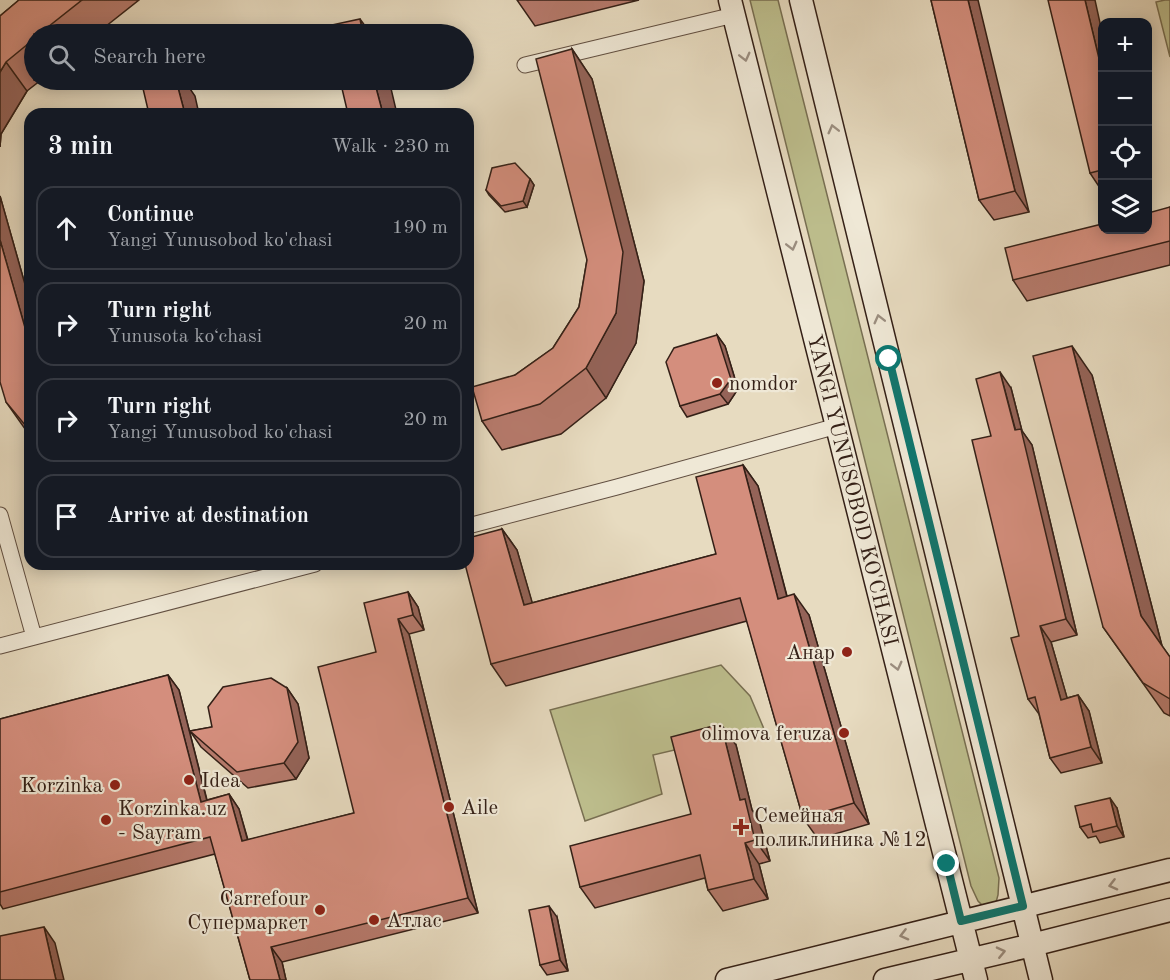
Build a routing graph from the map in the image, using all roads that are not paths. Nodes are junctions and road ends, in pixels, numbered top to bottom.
1 (801, 0) edge
2 (732, 7) edge
3 (525, 64) dead end
4 (837, 426) junction
5 (0, 514) edge
6 (474, 524) edge
7 (292, 570) edge
8 (34, 637) junction
9 (0, 646) edge
10 (1170, 870) edge
11 (1023, 906) junction
12 (1170, 910) edge
13 (961, 921) junction
14 (1032, 945) junction
15 (973, 970) edge
16 (726, 980) edge
17 (885, 980) edge
18 (1041, 980) edge

11 -> 1 main road
2 - 3 street
2 -> 4 main road, YANGI YUNUSOBOD KO'CHASI
4 - 6 street
4 -> 13 main road, YANGI YUNUSOBOD KO'CHASI
5 - 8 street
7 - 8 street
8 - 9 street
10 -> 11 main road
11 - 13 main road
11 - 14 main road
12 - 14 main road
13 - 15 main road, YANGI YUNUSOBOD KO'CHASI
13 -> 16 main road
15 -> 14 main road
14 - 18 main road
15 - 17 main road

